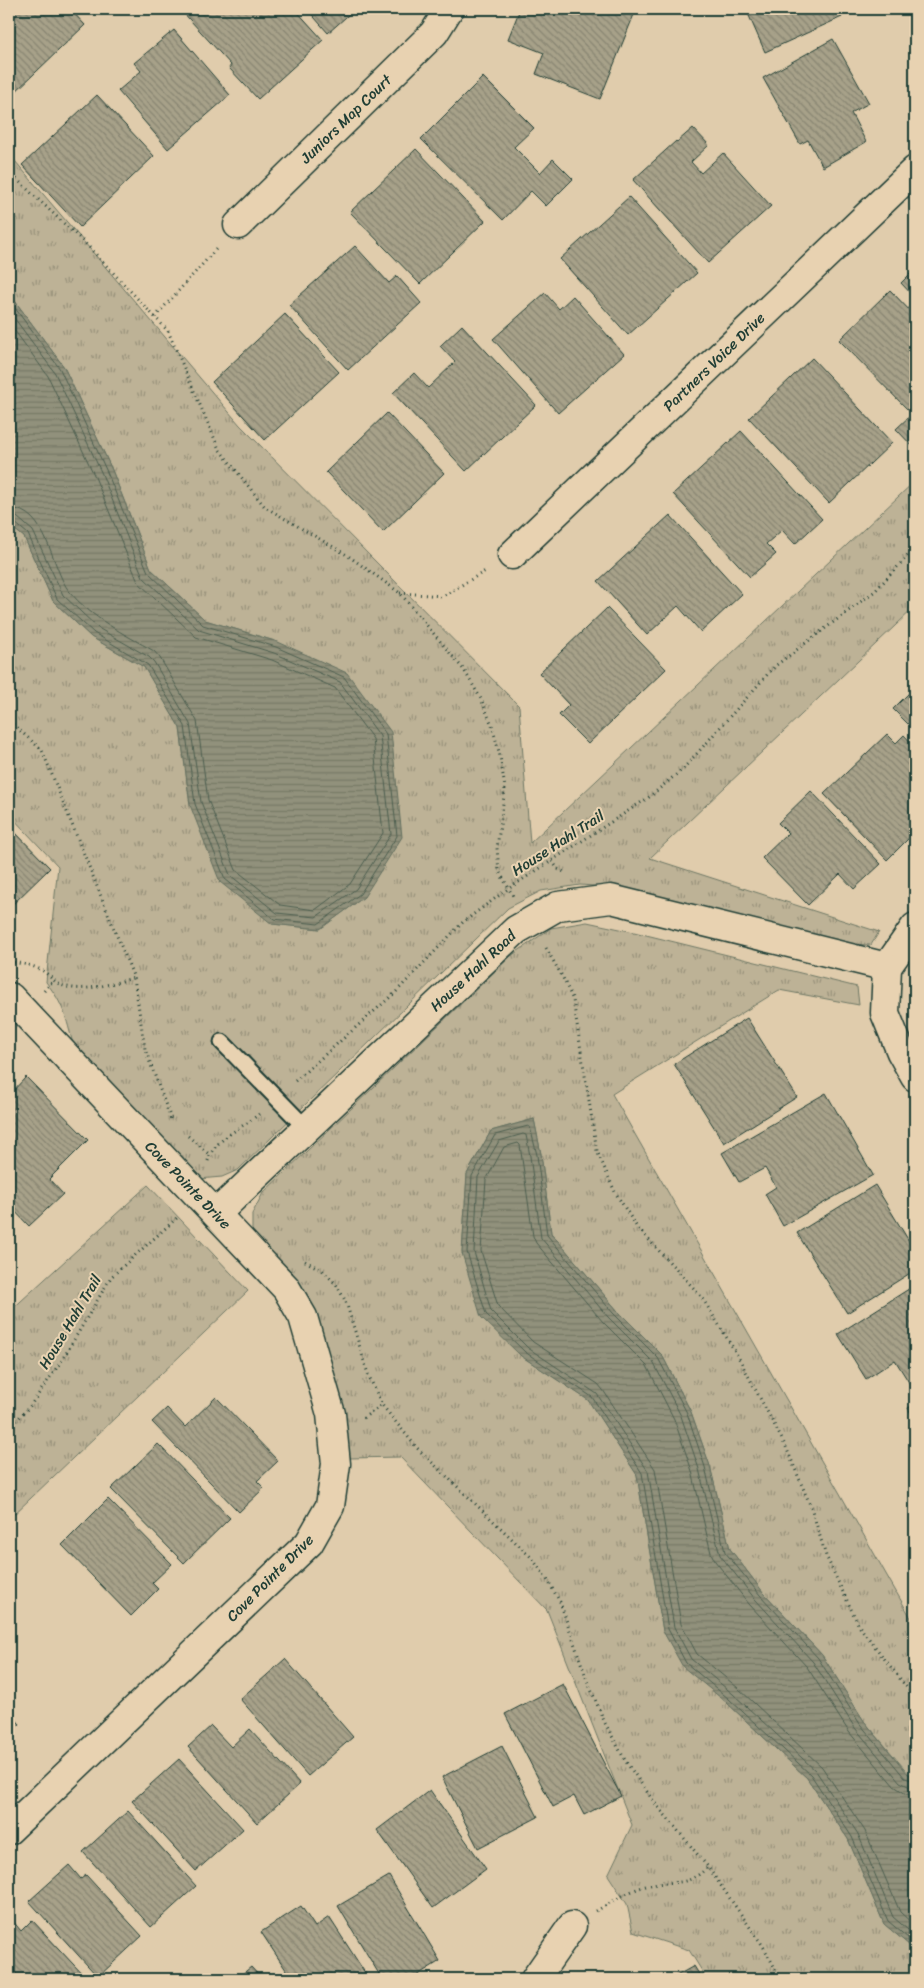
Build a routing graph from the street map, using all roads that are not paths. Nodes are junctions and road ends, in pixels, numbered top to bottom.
1 (449, 9) edge
2 (915, 170) edge
3 (238, 225) road end
4 (512, 555) road end
5 (915, 927) edge
6 (887, 967) junction
7 (9, 998) edge
8 (222, 1042) dead end
9 (915, 1077) edge
10 (306, 1128) junction
11 (216, 1214) junction
12 (9, 1830) edge
13 (572, 1926) road end
14 (535, 1979) edge

1 - 3 street, Juniors Map Court
2 - 4 street, Partners Voice Drive
5 - 6 street
6 - 9 street
6 - 10 street, House Hahl Road
7 - 11 street, Cove Pointe Drive
8 - 10 lane
10 - 11 street, House Hahl Road
11 - 12 street, Cove Pointe Drive
13 - 14 street

